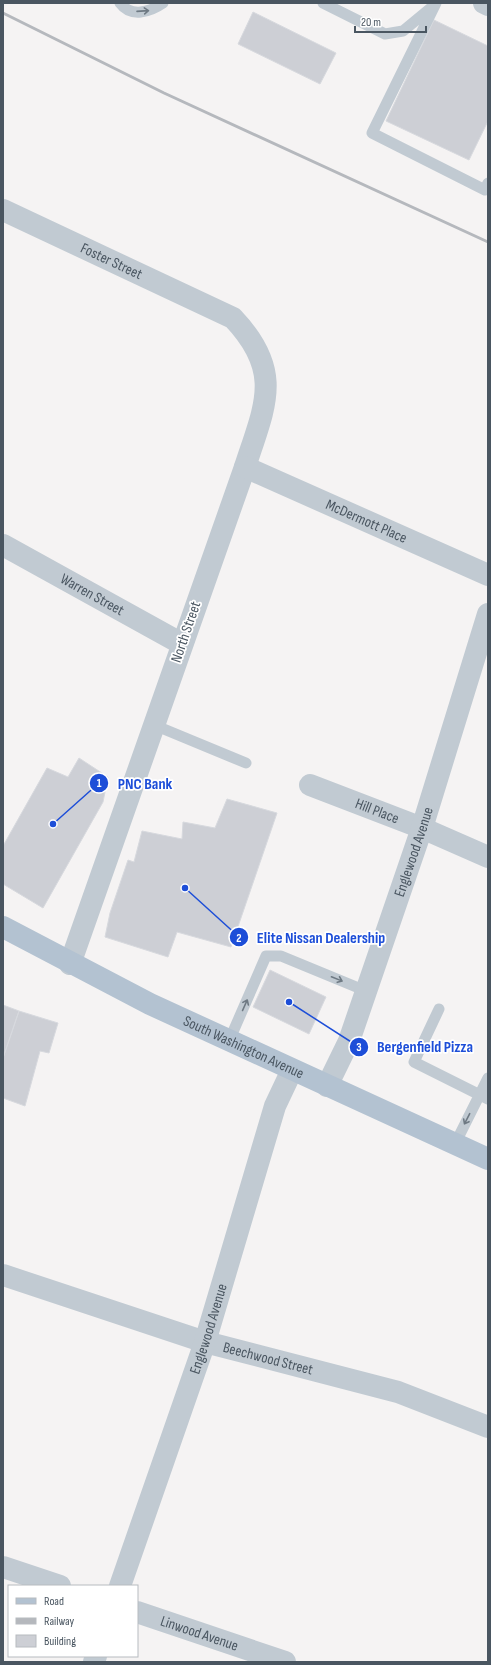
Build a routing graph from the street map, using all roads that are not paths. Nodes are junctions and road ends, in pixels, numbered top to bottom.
1 (163, 3) edge
2 (323, 3) edge
3 (436, 3) edge
4 (484, 3) edge
5 (121, 5) edge
6 (488, 5) edge
7 (488, 183) edge
8 (3, 210) edge
9 (221, 312) joint
10 (245, 467) junction
11 (3, 545) edge
12 (488, 575) edge
13 (488, 614) edge
14 (182, 644) junction
15 (154, 725) junction
16 (246, 763) dead end
17 (310, 785) dead end
18 (422, 828) junction
19 (488, 857) edge
20 (3, 927) edge
21 (70, 964) junction
22 (366, 991) junction
23 (439, 1009) dead end
24 (229, 1041) junction
25 (292, 1070) junction
26 (488, 1078) edge
27 (327, 1086) junction
28 (484, 1097) edge
29 (455, 1144) junction
30 (488, 1159) edge
31 (3, 1275) edge
32 (205, 1342) junction
33 (488, 1427) edge
34 (3, 1567) edge
35 (57, 1585) edge
36 (120, 1585) edge
37 (138, 1612) edge
38 (285, 1662) edge

5 -> 1 lane
2 - 3 lane
3 - 7 lane
4 - 6 street
8 - 9 street, Foster Street
9 - 10 street, North Street
10 - 12 street, McDermott Place
10 - 14 street, North Street
11 - 14 street, Warren Street
13 - 18 street, Englewood Avenue
14 - 15 street, North Street
15 - 16 lane
15 - 21 street, North Street
17 - 18 street, Hill Place
18 - 19 street, Hill Place
18 - 22 street, Englewood Avenue
20 - 21 main road, South Washington Avenue
21 - 24 main road, South Washington Avenue
24 -> 22 lane
22 - 27 street, Englewood Avenue
23 - 28 lane
24 - 25 main road, South Washington Avenue
25 - 27 main road, South Washington Avenue
25 - 32 street, Englewood Avenue
26 - 28 lane
27 - 29 main road, South Washington Avenue
28 -> 29 lane
29 - 30 main road, South Washington Avenue
31 - 32 street, Beechwood Street
32 - 33 street, Beechwood Street
32 - 36 street, Englewood Avenue
34 - 35 street
37 - 38 street, Linwood Avenue

